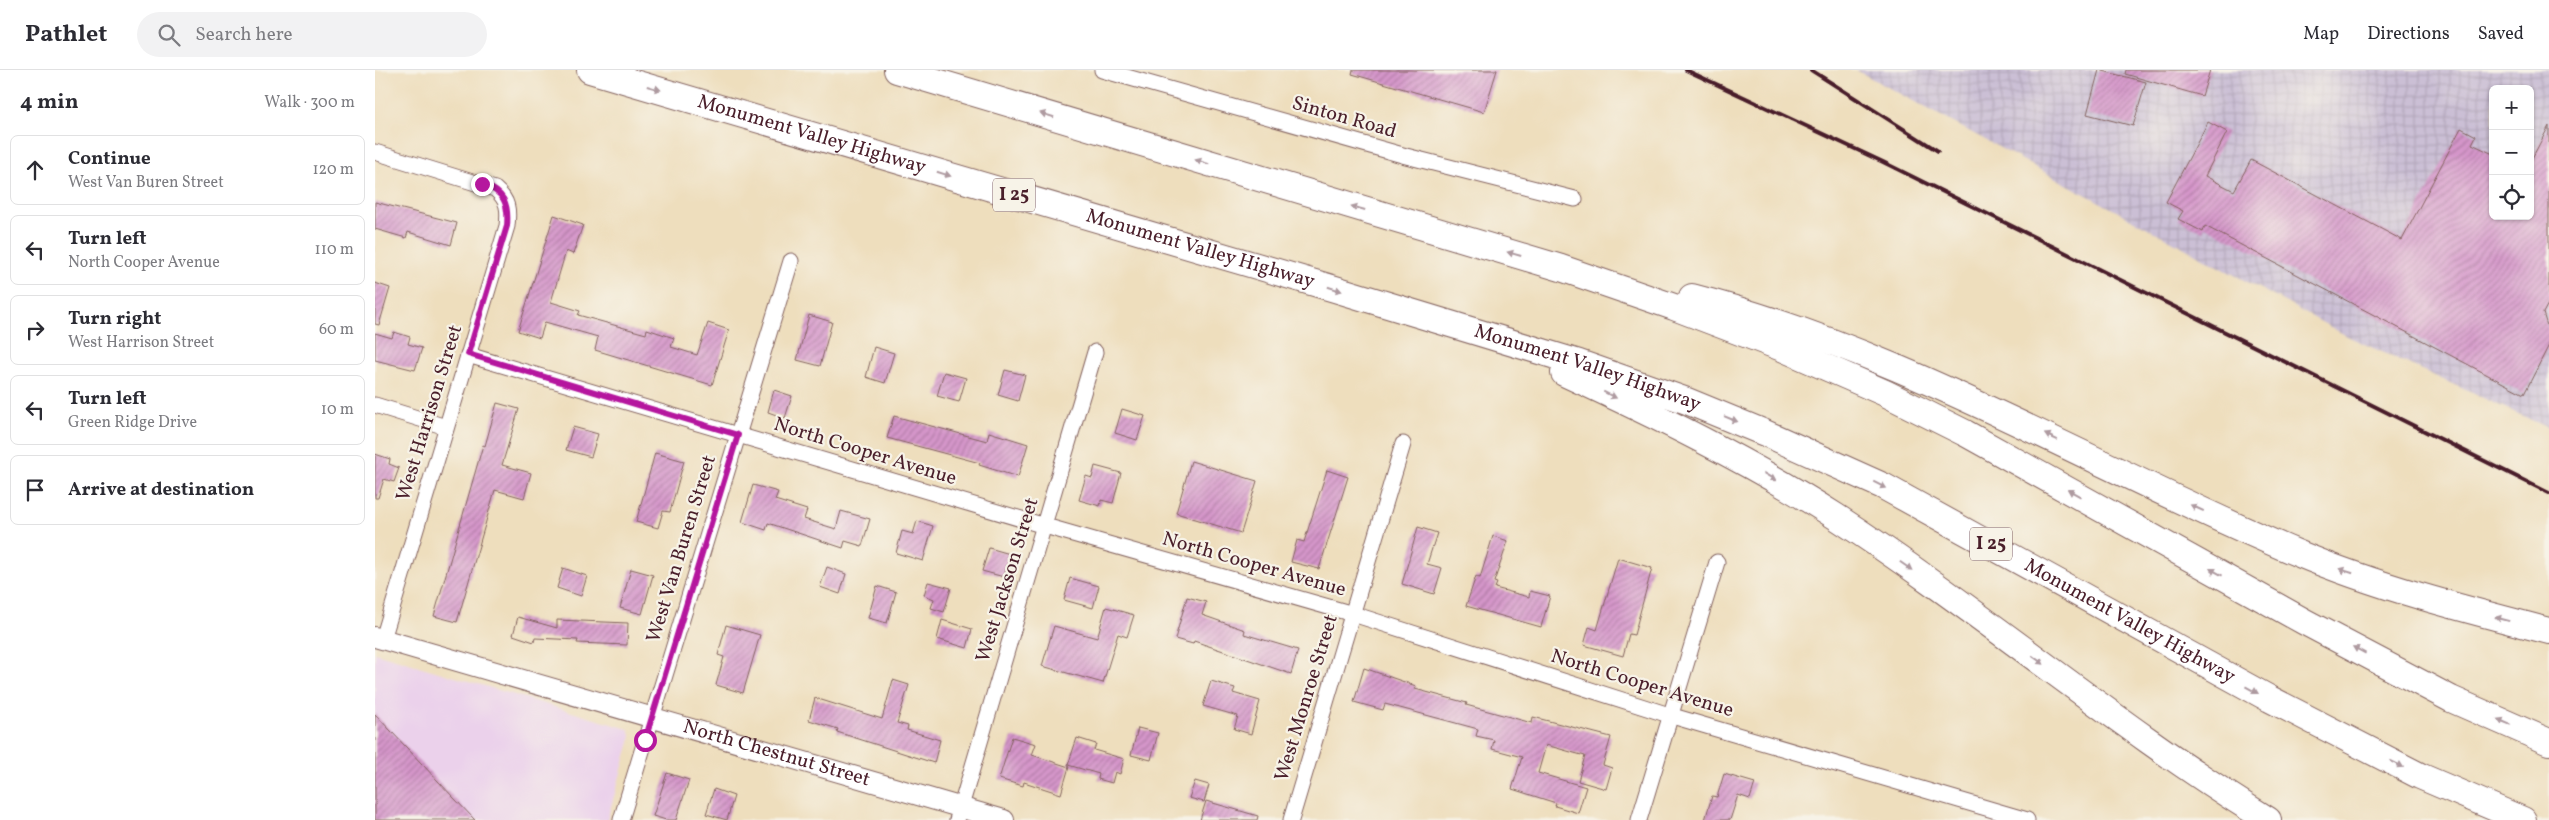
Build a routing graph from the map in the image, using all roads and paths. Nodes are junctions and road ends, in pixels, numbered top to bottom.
1 (590, 70) edge
2 (897, 70) edge
3 (1103, 70) edge
4 (375, 152) edge
5 (1575, 199) dead end
6 (791, 261) dead end
7 (1561, 268) junction
8 (1437, 320) junction
9 (1095, 352) dead end
10 (468, 354) junction
11 (375, 405) edge
12 (446, 427) junction
13 (738, 435) junction
14 (1403, 444) dead end
15 (1045, 526) junction
16 (1717, 562) dead end
17 (1353, 614) junction
18 (2549, 631) edge
19 (379, 638) edge
20 (1669, 714) junction
21 (652, 716) junction
22 (2549, 742) edge
23 (959, 813) edge
24 (1993, 815) edge
25 (621, 820) edge
26 (1004, 820) edge
27 (1291, 820) edge
28 (1639, 820) edge
29 (2027, 820) edge
30 (2268, 820) edge
31 (2523, 820) edge

1 -> 8 highway, Monument Valley Highway / I 25
7 -> 2 highway
3 - 5 street, Sinton Road
4 - 10 street, West Harrison Street
6 - 13 street, West Van Buren Street
18 -> 7 highway
22 -> 7 highway
8 -> 30 highway
8 -> 31 highway, Monument Valley Highway / I 25
9 - 15 street, West Jackson Street
10 - 12 street, West Harrison Street
10 - 13 street, North Cooper Avenue
11 - 12 street
12 - 19 street, West Harrison Street
13 - 15 street, North Cooper Avenue
13 - 21 street, West Van Buren Street
14 - 17 street, West Monroe Street
15 - 17 street, North Cooper Avenue
15 - 23 street, West Jackson Street
16 - 20 street
17 - 20 street, North Cooper Avenue
17 - 27 street, West Monroe Street
19 - 21 main road, North Chestnut Street
20 - 24 street, North Cooper Avenue
20 - 28 street
21 - 23 main road, North Chestnut Street
21 - 25 street, West Van Buren Street
23 - 26 main road, North Chestnut Street
24 - 29 street, North Cooper Avenue

